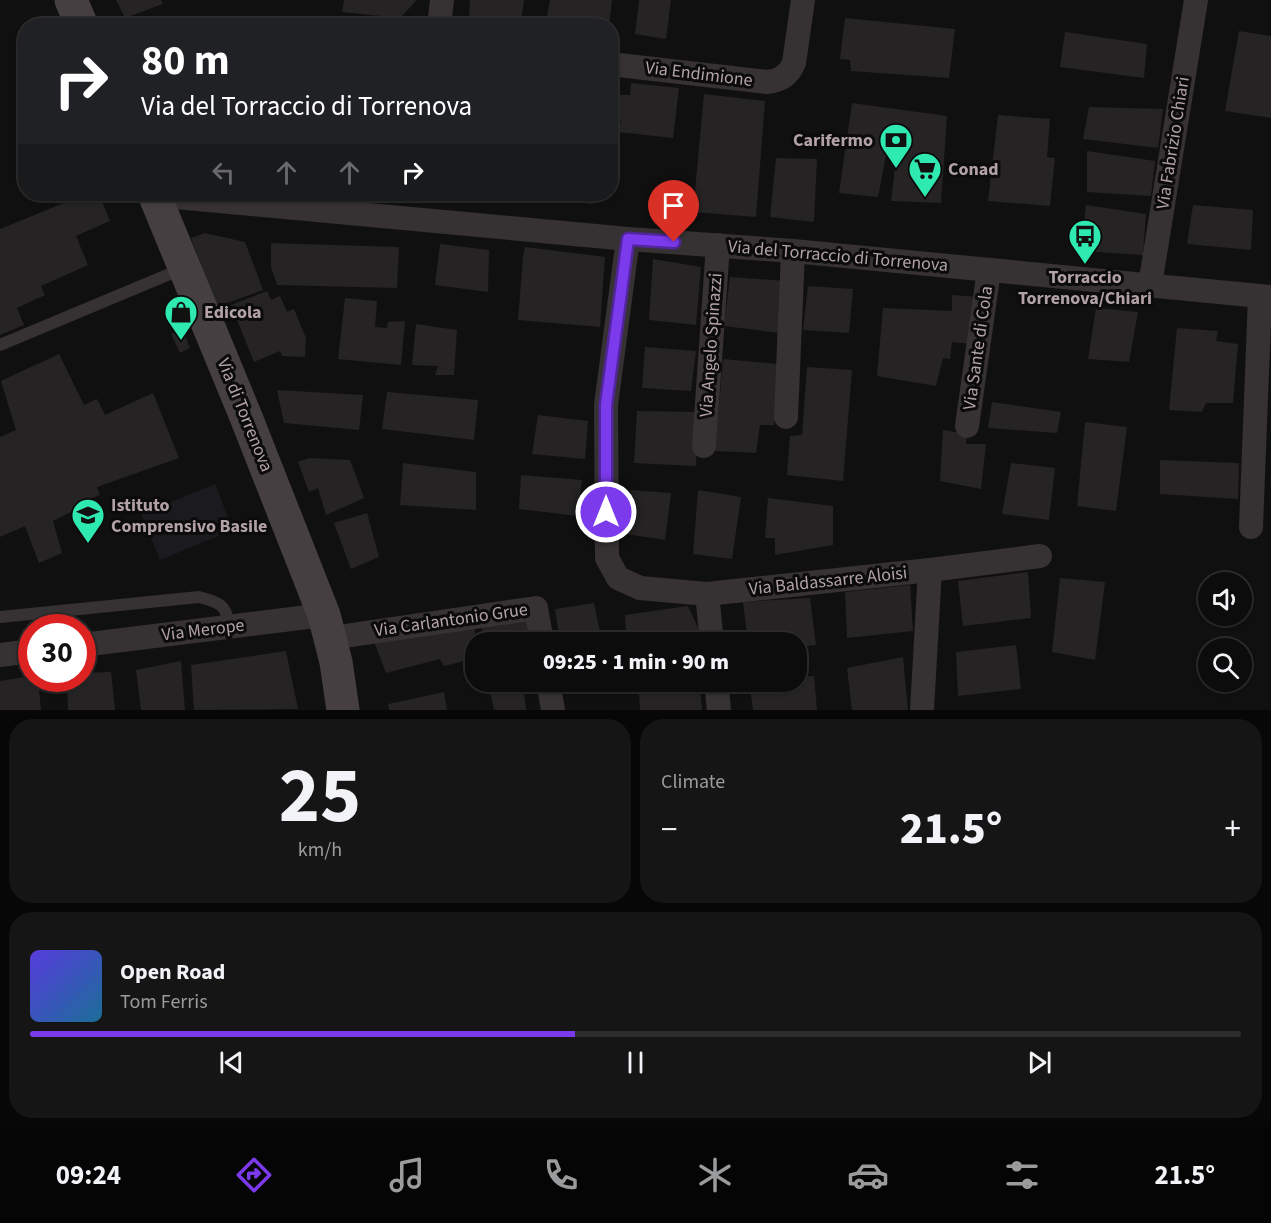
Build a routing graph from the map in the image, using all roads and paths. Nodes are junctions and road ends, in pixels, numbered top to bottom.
1 (71, 0) edge
2 (442, 0) edge
3 (802, 0) edge
4 (1196, 0) edge
5 (79, 18) edge
6 (440, 18) edge
7 (618, 65) edge
8 (157, 201) edge
9 (228, 201) edge
10 (628, 239) junction
11 (718, 245) junction
12 (793, 251) junction
13 (184, 268) junction
14 (989, 270) junction
15 (1150, 285) junction
16 (1265, 296) edge
17 (0, 345) edge
18 (786, 417) dead end
19 (967, 426) dead end
20 (704, 446) dead end
21 (1251, 527) dead end
22 (1040, 556) dead end
23 (930, 570) junction
24 (707, 594) junction
25 (0, 617) edge
26 (230, 626) junction
27 (328, 626) junction
28 (540, 632) edge
29 (711, 632) edge
30 (96, 643) edge
31 (18, 653) edge
32 (0, 655) edge
33 (550, 692) edge
34 (717, 692) edge
35 (343, 710) edge
36 (553, 710) edge
37 (719, 710) edge
38 (922, 710) edge

1 - 5 street
2 - 6 street
3 - 7 street, Via Endimione
4 - 15 street, Via Fabrizio Chiari
8 - 13 street, Via di Torrenova
9 - 10 street, Via del Torraccio di Torrenova
10 - 11 street, Via del Torraccio di Torrenova
10 - 24 street, Via Baldassarre Aloisi
11 - 12 street, Via del Torraccio di Torrenova
11 - 20 street, Via Angelo Spinazzi
12 - 14 street, Via del Torraccio di Torrenova
12 - 18 street
13 - 17 lane
13 - 27 street, Via di Torrenova
14 - 15 street, Via del Torraccio di Torrenova
14 - 19 street, Via Sante di Cola
15 - 16 street, Via del Torraccio di Torrenova
16 - 21 street
22 - 23 street, Via Baldassarre Aloisi
23 - 24 street, Via Baldassarre Aloisi
23 - 38 street
24 - 29 street
25 - 26 lane
26 - 27 street, Via Merope
26 - 30 street, Via Merope
27 - 28 street, Via Carlantonio Grue
27 - 35 street, Via di Torrenova
31 - 32 street
33 - 36 street
34 - 37 street

